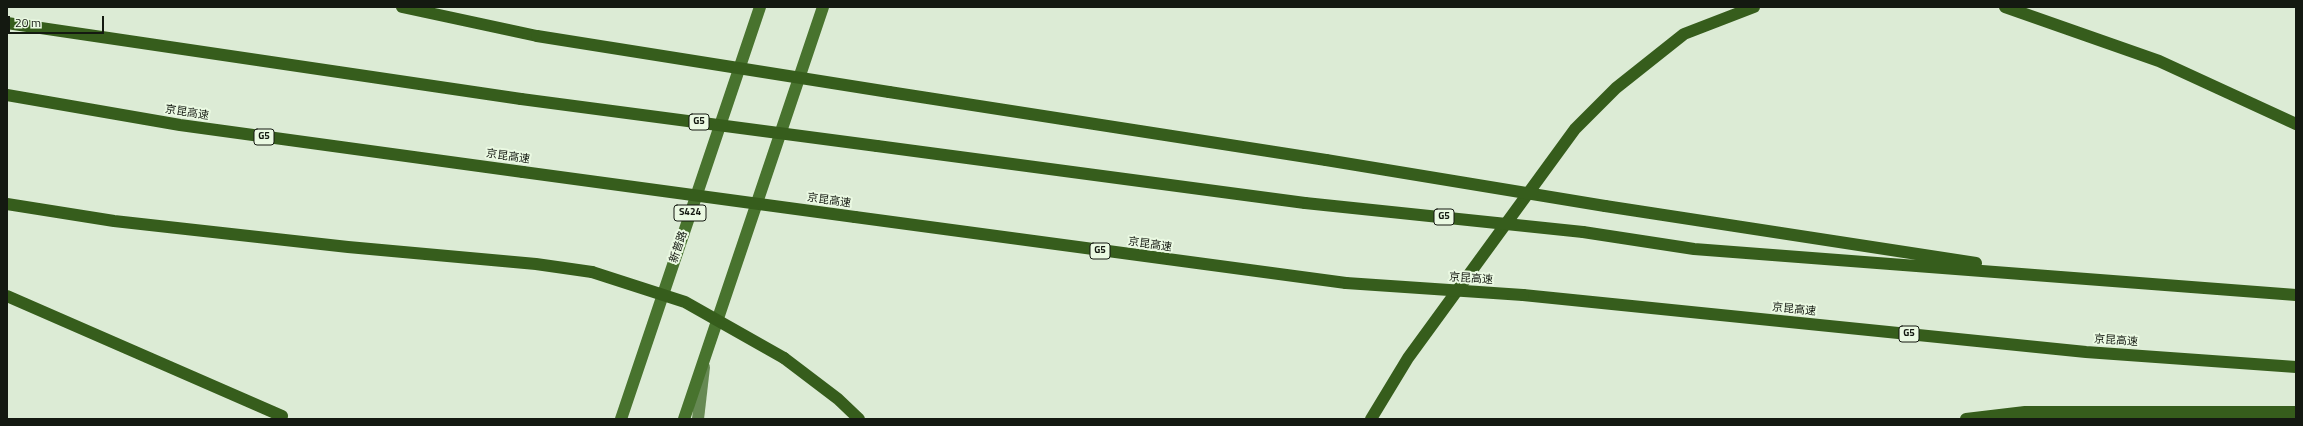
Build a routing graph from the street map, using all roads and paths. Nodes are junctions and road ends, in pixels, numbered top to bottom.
1 (402, 7) edge
2 (760, 7) edge
3 (822, 7) edge
4 (1754, 7) edge
5 (2005, 7) edge
6 (7, 23) edge
7 (7, 95) edge
8 (2296, 124) edge
9 (7, 204) edge
10 (2070, 278) junction
11 (2296, 295) edge
12 (7, 296) edge
13 (706, 357) junction
14 (2296, 367) edge
15 (2296, 412) edge
16 (285, 418) edge
17 (621, 419) edge
18 (684, 419) edge
19 (698, 419) edge
20 (859, 419) edge
21 (1371, 419) edge
22 (1966, 419) edge

1 - 10 highway, bridge
2 - 17 main road, 新普路 / S424
3 - 13 main road
4 - 21 highway
5 - 8 highway
6 - 10 highway, G5, bridge
7 - 14 highway, 京昆高速 / G5, bridge
9 - 20 highway, bridge
10 - 11 highway, G5
12 - 16 highway
13 - 18 main road
13 - 19 street
15 - 22 highway

